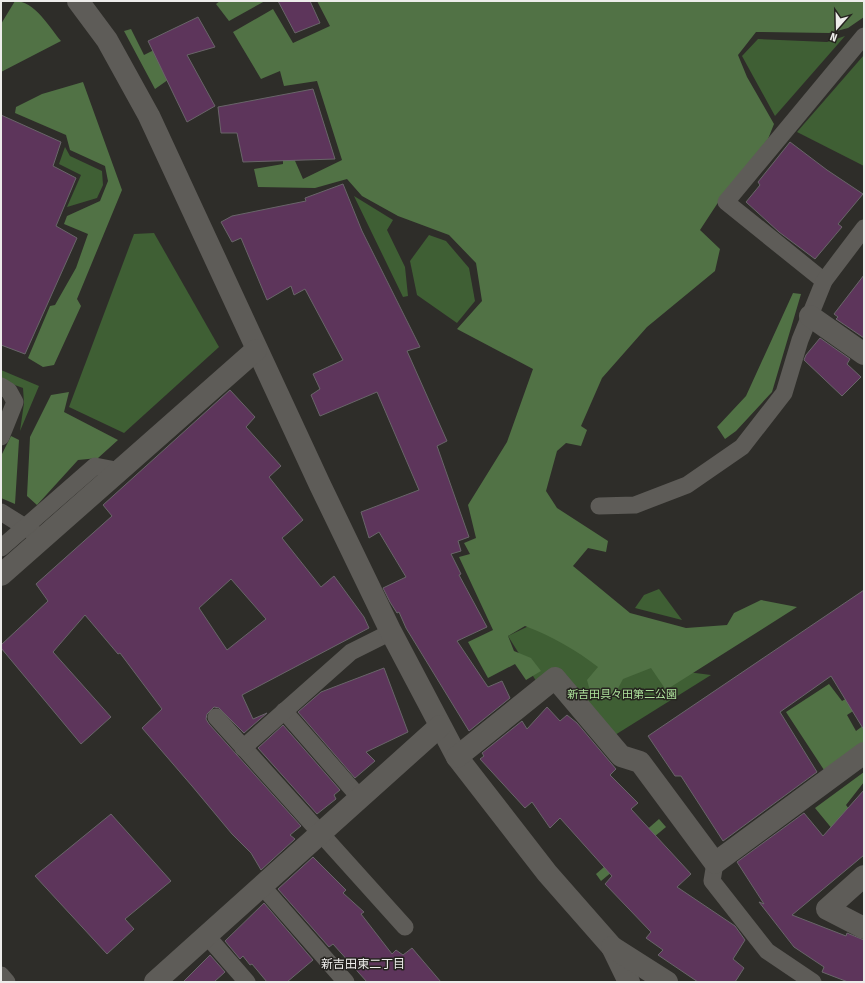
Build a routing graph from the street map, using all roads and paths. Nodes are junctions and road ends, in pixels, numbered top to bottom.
1 (78, 1) edge
2 (864, 36) edge
3 (864, 228) edge
4 (824, 281) junction
5 (810, 316) junction
6 (256, 350) junction
7 (864, 354) edge
8 (1, 386) edge
9 (1, 437) edge
10 (120, 471) junction
11 (599, 506) dead end
12 (1, 512) edge
13 (25, 527) junction
14 (5, 540) edge
15 (38, 544) junction
16 (1, 575) edge
17 (391, 632) junction
18 (284, 711) junction
19 (216, 717) dead end
20 (440, 726) junction
21 (243, 748) junction
22 (864, 753) edge
23 (458, 757) junction
24 (360, 798) junction
25 (320, 834) junction
26 (715, 863) junction
27 (864, 876) edge
28 (262, 886) junction
29 (405, 927) dead end
30 (864, 928) edge
31 (207, 936) junction
32 (612, 947) junction
33 (1, 975) edge
34 (7, 982) edge
35 (155, 982) edge
36 (247, 982) edge
37 (346, 982) edge
38 (629, 982) edge
39 (667, 982) edge
40 (813, 982) edge

1 - 6 street
2 - 4 lane
3 - 4 lane
4 - 5 lane
5 - 7 street
5 - 11 lane
6 - 10 street
6 - 17 street
8 - 9 lane
10 - 13 lane
10 - 15 street
12 - 13 lane
13 - 14 lane
13 - 15 lane
14 - 15 lane
15 - 16 street
17 - 18 lane
17 - 20 street
18 - 21 lane
18 - 24 lane
19 - 21 lane
20 - 23 street
20 - 24 street
21 - 25 lane
22 - 26 street
23 - 26 street
23 - 32 street
24 - 25 street
25 - 28 street
25 - 29 lane
26 - 40 lane
27 - 30 street
28 - 31 street
28 - 37 lane
31 - 35 street
31 - 36 lane
32 - 38 street
32 - 39 street
33 - 34 lane

